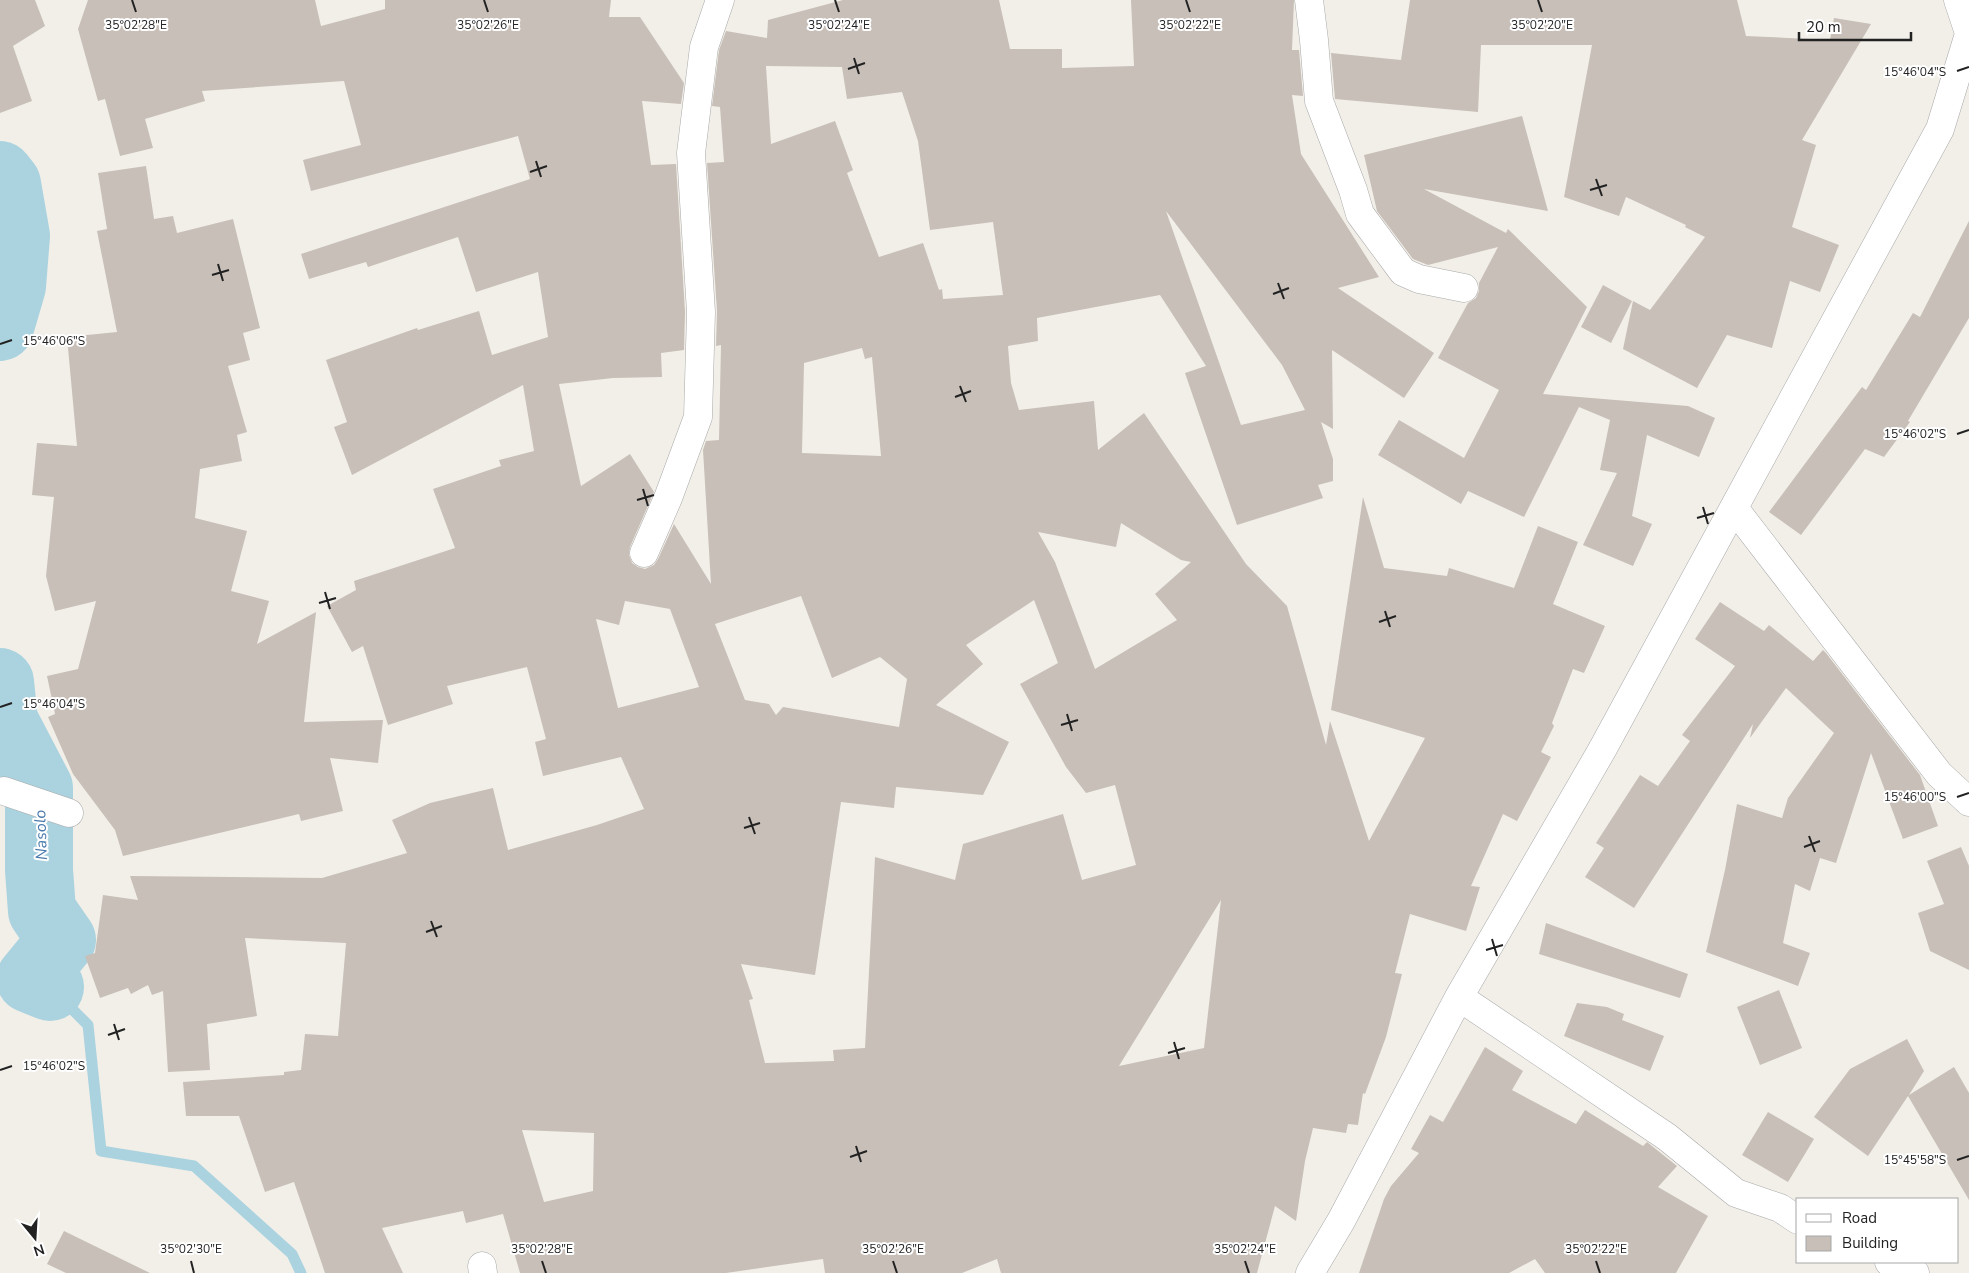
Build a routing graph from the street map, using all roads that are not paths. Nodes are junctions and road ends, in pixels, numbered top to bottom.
1 (720, 0) edge
2 (1309, 0) edge
3 (1958, 0) edge
4 (1969, 33) edge
5 (1464, 288) dead end
6 (1734, 508) junction
7 (644, 552) dead end
8 (4, 790) dead end
9 (1969, 802) edge
10 (69, 813) dead end
11 (1459, 996) junction
12 (1796, 1219) edge
13 (1890, 1263) edge
14 (1310, 1273) edge
15 (1915, 1273) edge

1 - 7 street
2 - 5 street
3 - 4 street
4 - 6 street
6 - 9 street
6 - 11 street
8 - 10 street
11 - 12 street
11 - 14 street
13 - 15 street

